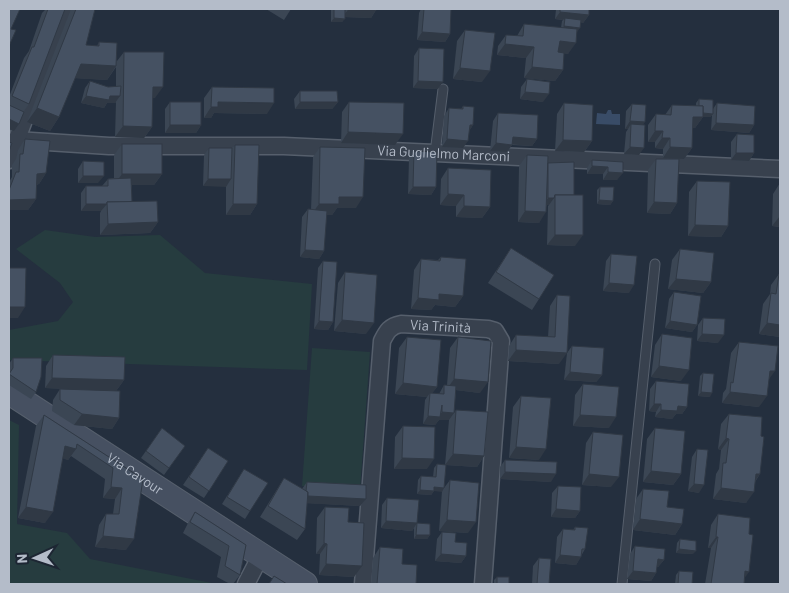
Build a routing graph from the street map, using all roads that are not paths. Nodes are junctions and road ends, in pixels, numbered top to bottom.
1 (66, 9) edge
2 (444, 89) edge
3 (16, 140) junction
4 (435, 153) junction
5 (9, 160) edge
6 (780, 169) edge
7 (654, 264) dead end
8 (9, 392) edge
9 (261, 555) junction
10 (246, 584) edge
11 (305, 584) edge
12 (362, 584) edge
13 (483, 584) edge
14 (622, 584) edge

1 - 3 street
2 - 4 lane
3 - 4 street, Via Guglielmo Marconi
3 - 5 street
4 - 6 street, Via Guglielmo Marconi
7 - 14 lane
8 - 9 street, Via Cavour
9 - 10 street
9 - 11 street
12 - 13 street, Via Trinità

